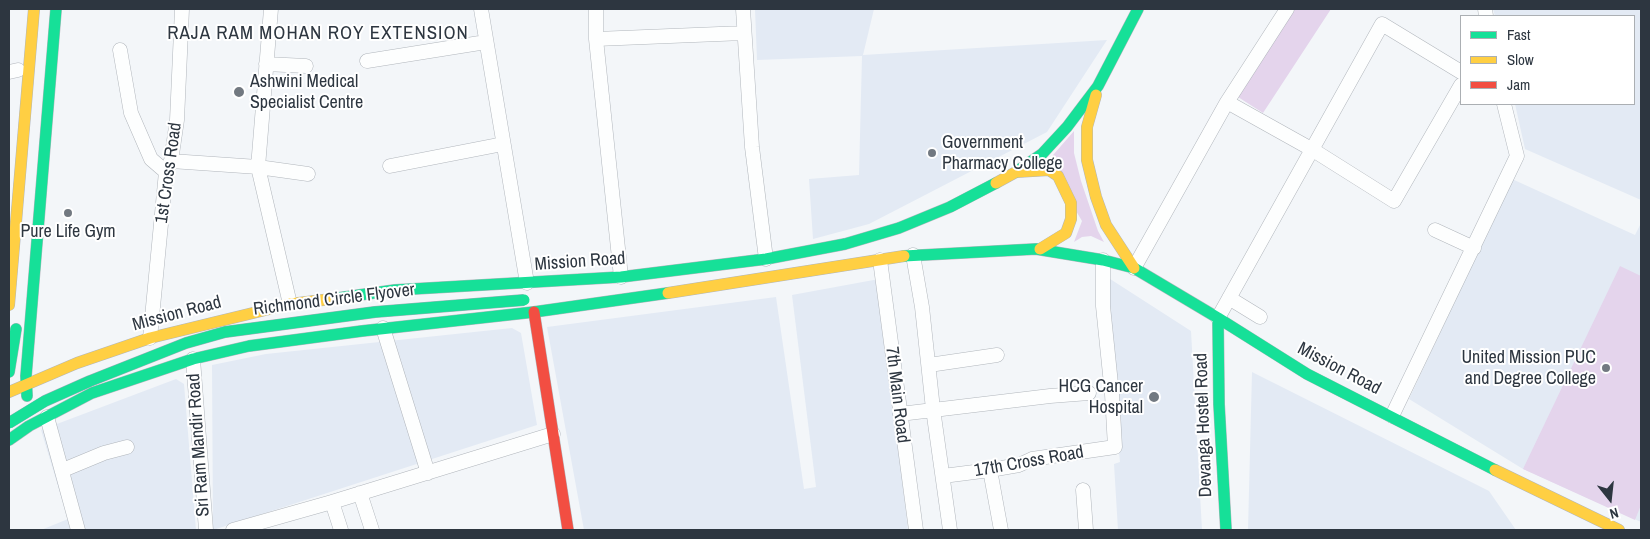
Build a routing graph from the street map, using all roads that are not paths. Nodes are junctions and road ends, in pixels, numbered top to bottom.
1 (25, 9) edge
2 (34, 9) edge
3 (42, 9) edge
4 (56, 9) edge
5 (182, 9) edge
6 (270, 9) edge
7 (481, 9) edge
8 (596, 9) edge
9 (743, 9) edge
10 (1138, 9) edge
11 (1287, 9) edge
12 (744, 33) junction
13 (596, 39) junction
14 (486, 42) junction
15 (120, 50) dead end
16 (367, 62) dead end
17 (266, 64) junction
18 (306, 66) dead end
19 (13, 71) edge
20 (1460, 71) edge
21 (1098, 86) junction
22 (1460, 87) edge
23 (1227, 102) junction
24 (1504, 105) edge
25 (503, 144) junction
26 (1313, 150) junction
27 (390, 166) dead end
28 (169, 167) junction
29 (258, 167) junction
30 (1016, 172) junction
31 (308, 174) dead end
32 (9, 183) edge
33 (1435, 230) dead end
34 (1474, 248) junction
35 (1040, 249) junction
36 (913, 255) junction
37 (766, 259) junction
38 (880, 260) junction
39 (1103, 260) junction
40 (1134, 268) junction
41 (621, 277) junction
42 (527, 283) junction
43 (1229, 298) junction
44 (290, 304) junction
45 (561, 308) junction
46 (14, 311) edge
47 (534, 312) junction
48 (1260, 317) dead end
49 (1218, 318) junction
50 (383, 328) junction
51 (150, 338) junction
52 (997, 355) dead end
53 (193, 359) junction
54 (929, 365) junction
55 (9, 372) edge
56 (26, 384) junction
57 (9, 392) edge
58 (1089, 393) dead end
59 (933, 409) junction
60 (900, 414) junction
61 (1392, 416) junction
62 (47, 417) junction
63 (9, 423) edge
64 (29, 426) junction
65 (553, 434) junction
66 (13, 437) edge
67 (127, 447) dead end
68 (63, 470) junction
69 (990, 470) junction
70 (428, 473) junction
71 (943, 476) junction
72 (1083, 490) dead end
73 (360, 493) junction
74 (332, 502) junction
75 (267, 526) edge
76 (78, 530) edge
77 (206, 530) edge
78 (233, 530) edge
79 (341, 530) edge
80 (372, 530) edge
81 (568, 530) edge
82 (916, 530) edge
83 (950, 530) edge
84 (1001, 530) edge
85 (1086, 530) edge
86 (1226, 530) edge
87 (1619, 530) edge

1 - 19 main road
2 - 46 main road
3 - 46 main road
4 - 56 main road
5 - 28 street, 1st Cross Road
6 - 17 street
7 - 14 street
8 - 13 street
9 - 12 street
10 - 21 main road
11 - 23 street
12 - 13 street
12 - 37 street
13 - 41 street
14 - 16 street
14 - 25 street
15 - 28 street
17 - 18 street
17 - 29 street
19 - 32 main road
20 - 26 street
21 - 30 main road
21 - 40 main road
22 - 26 street
23 - 26 street
23 - 40 street
24 - 34 street
25 - 27 street
25 - 42 street
26 - 43 street
28 - 29 street
28 - 51 street, 1st Cross Road
29 - 31 street
29 - 44 street
30 - 35 main road, Mission Road
30 - 37 main road, Mission Road
33 - 34 street
34 - 61 street
35 - 36 main road, Mission Road
35 - 39 main road, Mission Road
36 - 38 main road, Mission Road
36 - 54 street
37 - 41 main road, Mission Road
38 - 45 main road, Mission Road
38 - 60 street, 7th Main Road
39 - 40 main road, Mission Road
39 - 69 street, 17th Cross Road
40 - 49 main road, Mission Road
41 - 42 main road, Mission Road
42 - 44 main road, Mission Road
43 - 48 street
43 - 49 street
44 - 51 main road, Mission Road
45 - 47 main road, Mission Road
45 - 63 main road, Richmond Circle Flyover, bridge
46 - 55 main road
47 - 50 main road, Mission Road
47 - 65 main road
49 - 61 main road, Mission Road
49 - 86 main road, Devanga Hostel Road
50 - 53 main road, Mission Road
50 - 70 street
51 - 56 main road, Mission Road
52 - 54 street
53 - 62 main road, Mission Road
53 - 77 street, Sri Ram Mandir Road
54 - 59 street
56 - 57 main road, Mission Road
56 - 64 main road
58 - 59 street
59 - 60 street
59 - 71 street
60 - 82 street, 7th Main Road
61 - 87 main road, Mission Road
62 - 64 main road, Mission Road
62 - 68 street
63 - 66 main road
64 - 66 main road, Mission Road
65 - 70 street
65 - 81 main road
67 - 68 street
68 - 76 street
69 - 71 street, 17th Cross Road
69 - 84 street
70 - 73 street
71 - 83 street
72 - 85 street
73 - 74 street
73 - 80 street
74 - 75 street
74 - 79 street
75 - 78 street

